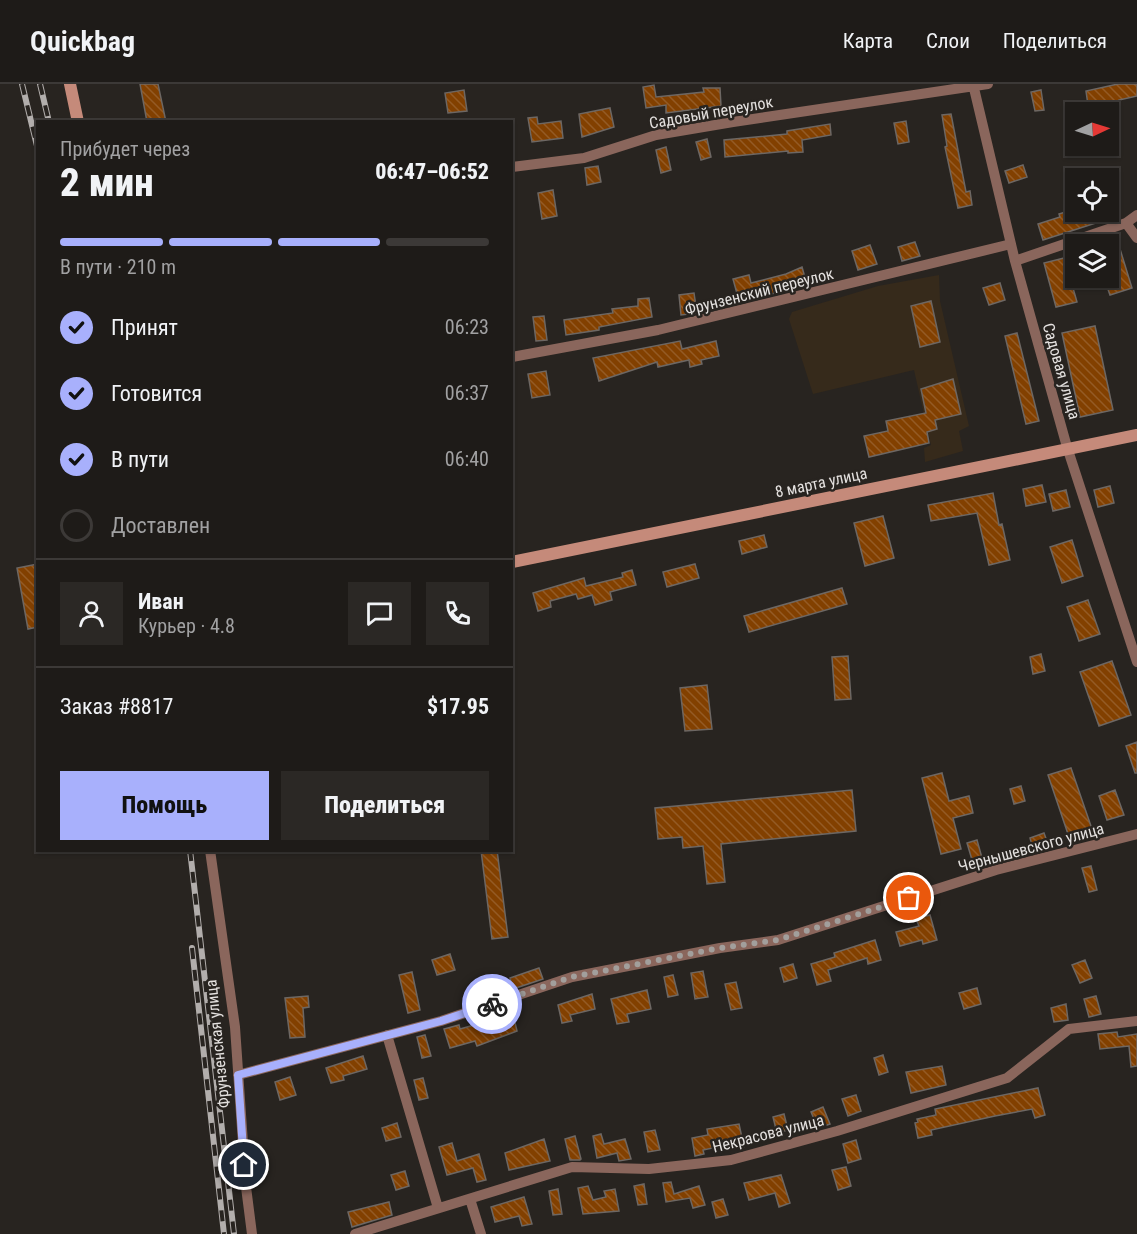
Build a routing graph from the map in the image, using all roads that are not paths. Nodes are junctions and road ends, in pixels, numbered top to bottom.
1 (70, 84) edge
2 (988, 84) edge
3 (974, 86) edge
4 (78, 120) edge
5 (513, 167) edge
6 (1137, 215) edge
7 (1126, 223) junction
8 (1137, 238) edge
9 (1011, 244) junction
10 (1016, 261) junction
11 (513, 357) edge
12 (1137, 435) edge
13 (1067, 447) junction
14 (513, 562) edge
15 (1137, 662) edge
16 (1137, 834) edge
17 (210, 852) edge
18 (1137, 1021) edge
19 (387, 1035) junction
20 (238, 1075) junction
21 (470, 1198) junction
22 (438, 1208) junction
23 (252, 1234) edge
24 (355, 1234) edge
25 (481, 1234) edge

1 - 4 street
2 - 3 street, Садовый переулок
3 - 5 street, Садовый переулок
3 - 9 street, Садовая улица
6 - 7 street
7 - 8 street
7 - 10 street
9 - 10 street, Садовая улица
9 - 11 street, Фрунзенский переулок
10 - 13 street, Садовая улица
12 - 13 street, 8 марта улица
13 - 14 street, 8 марта улица
13 - 15 street, Садовая улица
16 - 19 street, Чернышевского улица
17 - 20 street, Фрунзенская улица
18 - 21 street, Некрасова улица
19 - 20 street, Чернышевского улица
19 - 22 street
20 - 23 street, Фрунзенская улица
21 - 22 street, Некрасова улица
21 - 25 street
22 - 24 street, Некрасова улица

